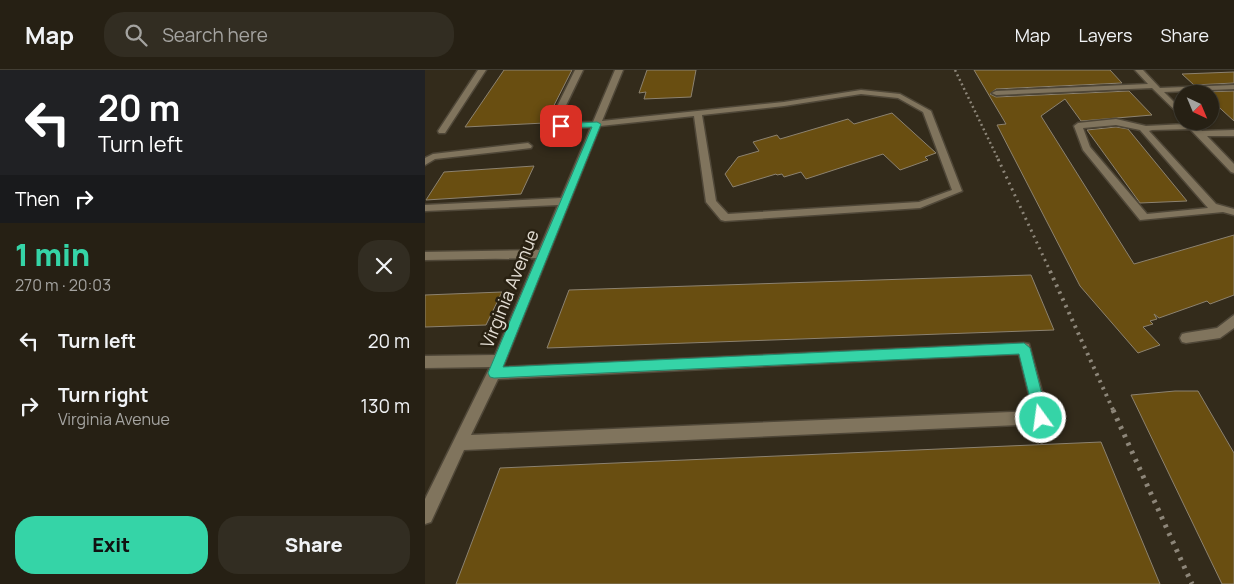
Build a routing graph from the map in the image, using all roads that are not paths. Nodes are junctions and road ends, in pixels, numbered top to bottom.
1 (482, 70) edge
2 (579, 70) edge
3 (619, 70) edge
4 (1139, 70) edge
5 (1234, 87) edge
6 (1156, 88) junction
7 (996, 93) dead end
8 (1174, 107) edge
9 (698, 113) junction
10 (597, 124) junction
11 (1174, 125) edge
12 (1147, 129) junction
13 (1196, 130) edge
14 (442, 131) dead end
15 (1234, 132) edge
16 (1200, 134) junction
17 (527, 146) dead end
18 (425, 162) edge
19 (1233, 168) edge
20 (565, 201) junction
21 (425, 208) edge
22 (1220, 210) junction
23 (1234, 212) edge
24 (543, 254) junction
25 (425, 256) edge
26 (1234, 320) edge
27 (1186, 338) dead end
28 (425, 362) edge
29 (497, 367) junction
30 (461, 443) junction
31 (426, 511) edge

1 - 14 street
2 - 10 street
3 - 10 street, Virginia Avenue
4 - 6 street
5 - 6 street
6 - 7 street
6 - 8 street
9 - 9 street
9 - 10 street
10 - 20 street, Virginia Avenue
11 - 12 street
12 - 22 street
12 - 22 street
13 - 16 street
15 - 16 street
16 - 19 street
17 - 18 street
20 - 21 street
20 - 24 street, Virginia Avenue
22 - 23 street
24 - 25 street
24 - 29 street, Virginia Avenue
26 - 27 street
28 - 29 street
29 - 30 street, Virginia Avenue
29 - 30 street
30 - 31 street, Virginia Avenue

